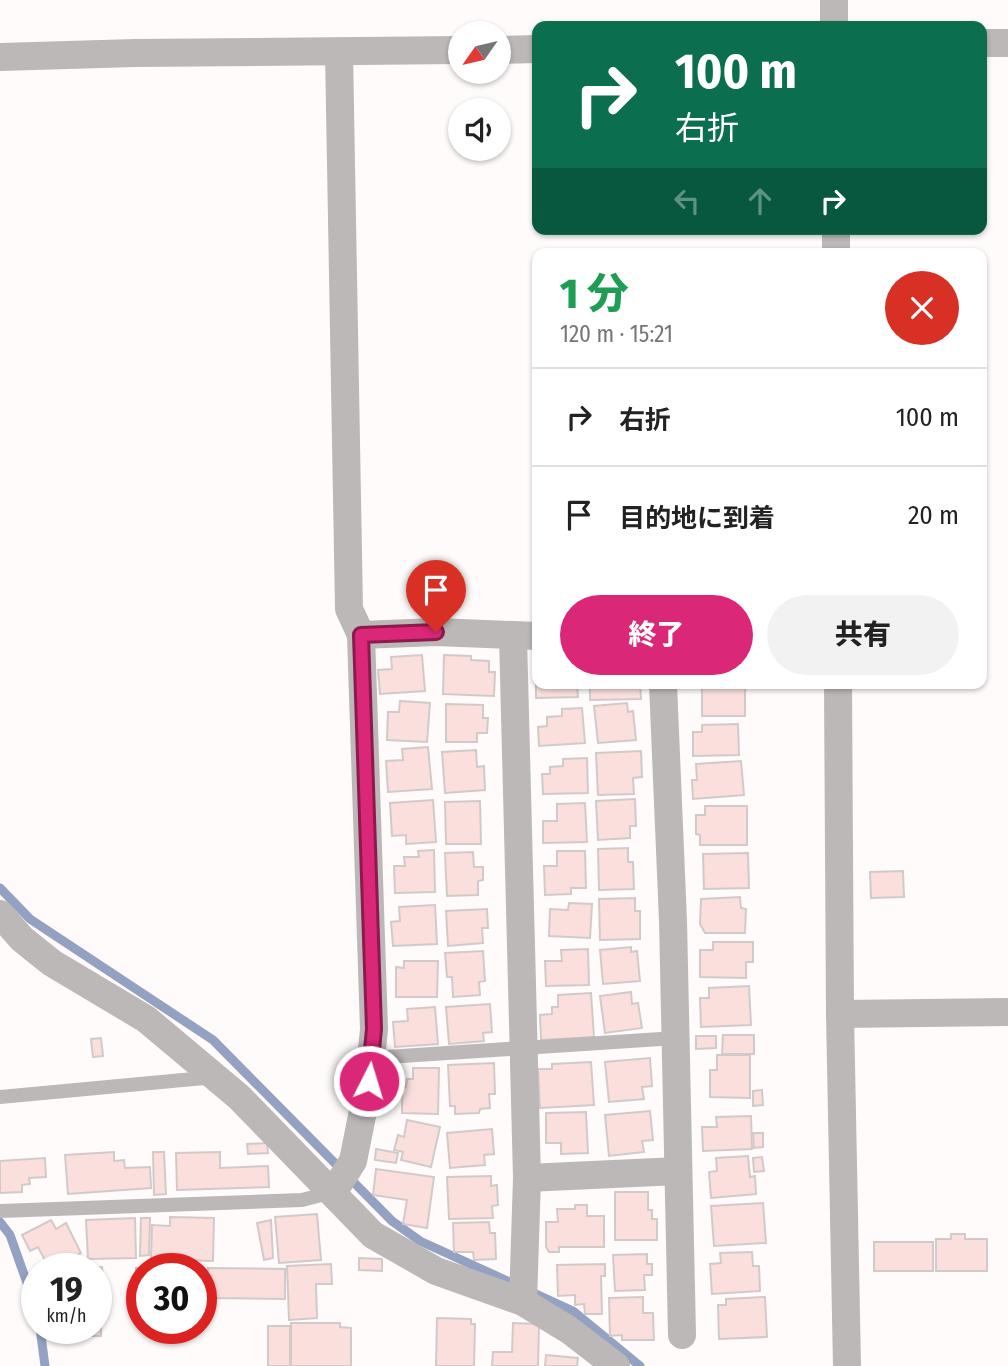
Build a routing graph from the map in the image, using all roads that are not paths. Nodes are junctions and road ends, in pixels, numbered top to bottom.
1 (834, 0) edge
2 (834, 21) edge
3 (987, 43) edge
4 (1008, 43) edge
5 (532, 49) edge
6 (448, 50) edge
7 (511, 50) edge
8 (339, 52) junction
9 (0, 57) edge
10 (361, 635) junction
11 (525, 636) edge
12 (663, 689) edge
13 (838, 689) edge
14 (0, 914) edge
15 (1008, 1012) edge
16 (840, 1014) junction
17 (676, 1038) junction
18 (524, 1049) junction
19 (371, 1058) junction
20 (215, 1077) junction
21 (0, 1097) edge
22 (678, 1171) junction
23 (527, 1178) junction
24 (334, 1191) junction
25 (0, 1210) edge
26 (523, 1302) junction
27 (682, 1335) dead end
28 (616, 1366) edge
29 (847, 1366) edge

1 - 2 street
3 - 4 street
5 - 7 street
6 - 8 street
8 - 9 street
8 - 10 street
10 - 11 street
10 - 19 street
11 - 18 street
12 - 17 street
13 - 16 street
14 - 20 street
15 - 16 street
16 - 29 street
17 - 18 lane
17 - 22 street
18 - 19 lane
18 - 23 street
19 - 24 street
20 - 21 lane
20 - 24 street
22 - 23 street
22 - 27 street
23 - 26 street
24 - 25 lane
24 - 26 street
26 - 28 street

